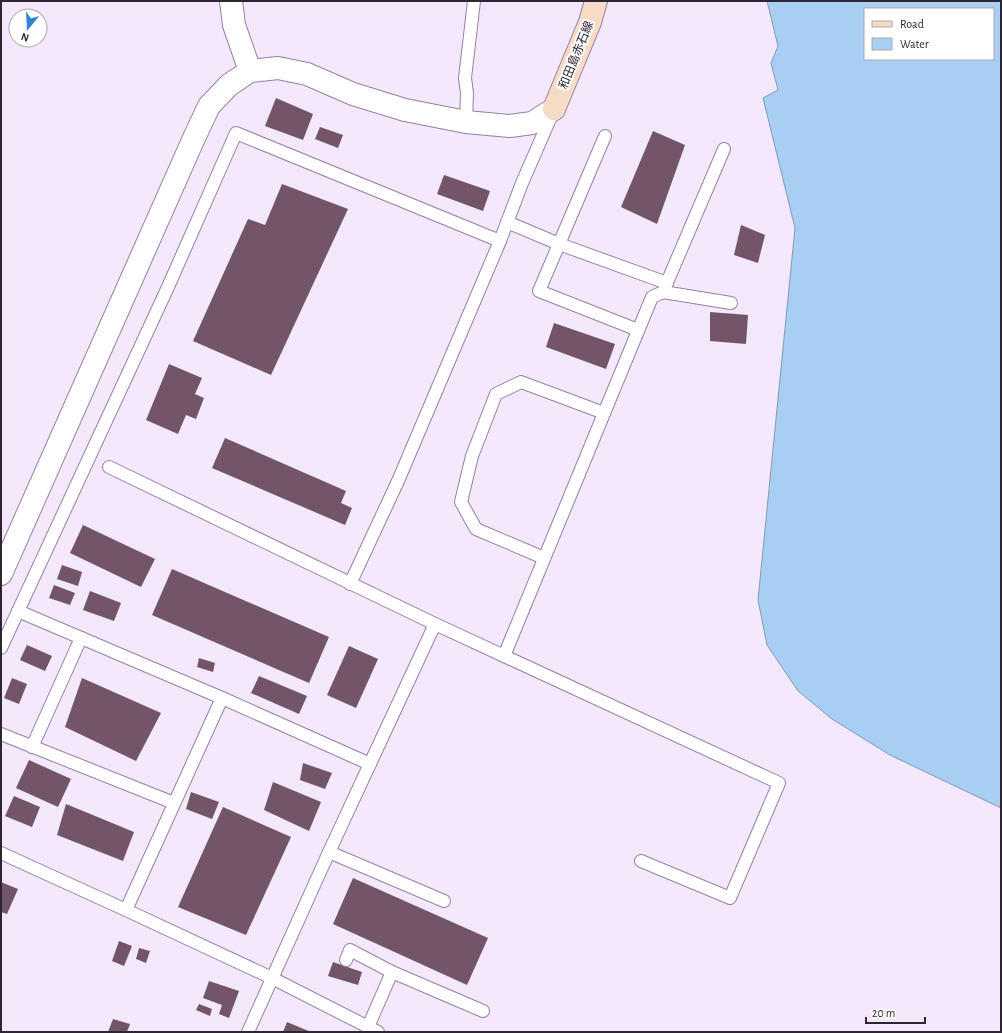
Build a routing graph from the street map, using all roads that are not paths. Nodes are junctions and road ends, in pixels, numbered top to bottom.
1 (231, 1) edge
2 (474, 1) edge
3 (596, 1) edge
4 (250, 71) junction
5 (554, 109) junction
6 (466, 122) junction
7 (605, 136) dead end
8 (724, 149) dead end
9 (507, 222) junction
10 (500, 241) junction
11 (559, 244) junction
12 (665, 287) junction
13 (731, 303) dead end
14 (638, 330) junction
15 (604, 413) junction
16 (109, 467) dead end
17 (544, 558) junction
18 (1, 574) edge
19 (350, 584) junction
20 (18, 611) junction
21 (434, 624) junction
22 (81, 638) junction
23 (1, 648) edge
24 (504, 656) junction
25 (222, 698) junction
26 (1, 734) edge
27 (32, 747) junction
28 (370, 764) junction
29 (174, 803) junction
30 (329, 852) junction
31 (1, 853) edge
32 (641, 861) dead end
33 (444, 901) dead end
34 (126, 910) junction
35 (346, 960) dead end
36 (392, 972) junction
37 (272, 978) junction
38 (483, 1010) dead end
39 (373, 1030) edge
40 (248, 1032) edge

1 - 4 street
2 - 6 lane
3 - 5 main road, 和田島赤石線
4 - 6 street
4 - 18 street
5 - 6 street
5 - 9 lane
7 - 11 lane
8 - 12 lane
9 - 10 lane
9 - 11 lane
10 - 19 lane
10 - 20 lane
11 - 12 lane
11 - 14 lane
12 - 13 lane
12 - 14 lane
14 - 15 lane
15 - 17 lane
15 - 17 lane
16 - 19 lane
17 - 24 lane
19 - 21 lane
20 - 22 lane
20 - 23 lane
21 - 24 lane
21 - 28 lane
22 - 25 lane
22 - 27 lane
24 - 32 lane
25 - 28 lane
25 - 29 lane
26 - 27 lane
27 - 29 lane
28 - 30 lane
29 - 34 lane
30 - 33 lane
30 - 37 lane
31 - 34 lane
34 - 37 lane
35 - 36 lane
36 - 38 lane
36 - 39 lane
37 - 39 lane
37 - 40 lane

